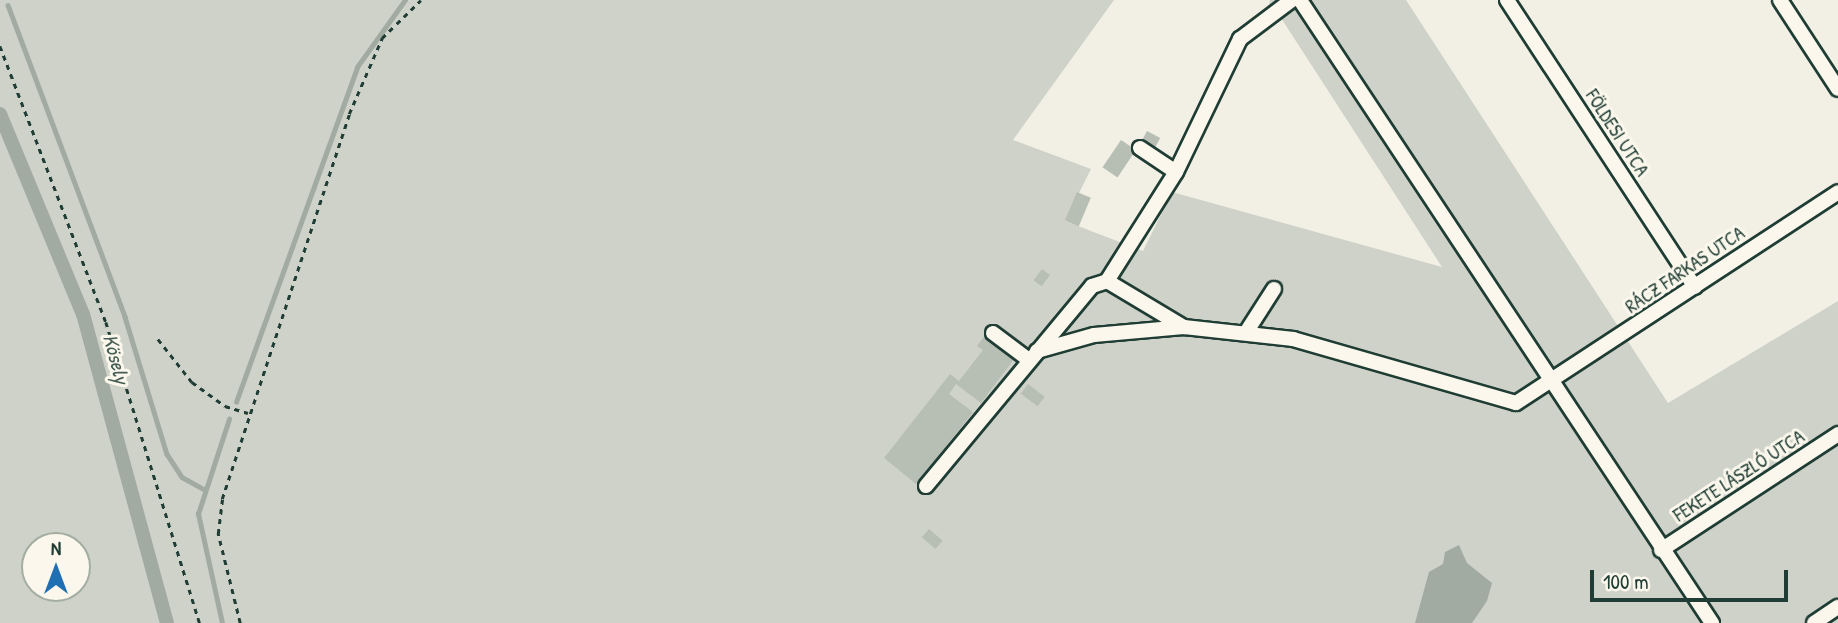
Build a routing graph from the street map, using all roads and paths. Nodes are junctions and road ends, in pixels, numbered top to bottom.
1 (421, 0) edge
2 (1292, 0) edge
3 (1300, 0) edge
4 (1507, 0) edge
5 (1780, 0) edge
6 (0, 46) edge
7 (1838, 89) edge
8 (1140, 148) dead end
9 (1177, 172) junction
10 (1838, 192) edge
11 (1107, 281) junction
12 (1695, 286) junction
13 (1274, 289) dead end
14 (1184, 327) junction
15 (1247, 331) junction
16 (993, 332) dead end
17 (158, 339) dead end
18 (1033, 355) junction
19 (1554, 381) junction
20 (248, 413) junction
21 (1838, 434) edge
22 (926, 486) dead end
23 (1661, 550) junction
24 (1838, 607) edge
25 (200, 623) edge
26 (240, 623) edge
27 (1712, 623) edge
28 (1814, 623) edge

1 - 20 path
2 - 9 street
3 - 19 street
4 - 12 street, FÖLDESI UTCA
5 - 7 street
6 - 25 path
8 - 9 street
9 - 11 street
10 - 12 street, RÁCZ FARKAS UTCA
11 - 14 street
11 - 18 street
12 - 19 street, RÁCZ FARKAS UTCA
13 - 15 street
14 - 15 street, RÁCZ FARKAS UTCA
14 - 18 street, RÁCZ FARKAS UTCA
15 - 19 street, RÁCZ FARKAS UTCA
16 - 18 street
17 - 20 path
18 - 22 street
19 - 23 street
20 - 26 path
21 - 23 street, FEKETE LÁSZLÓ UTCA
23 - 27 street
24 - 28 street

